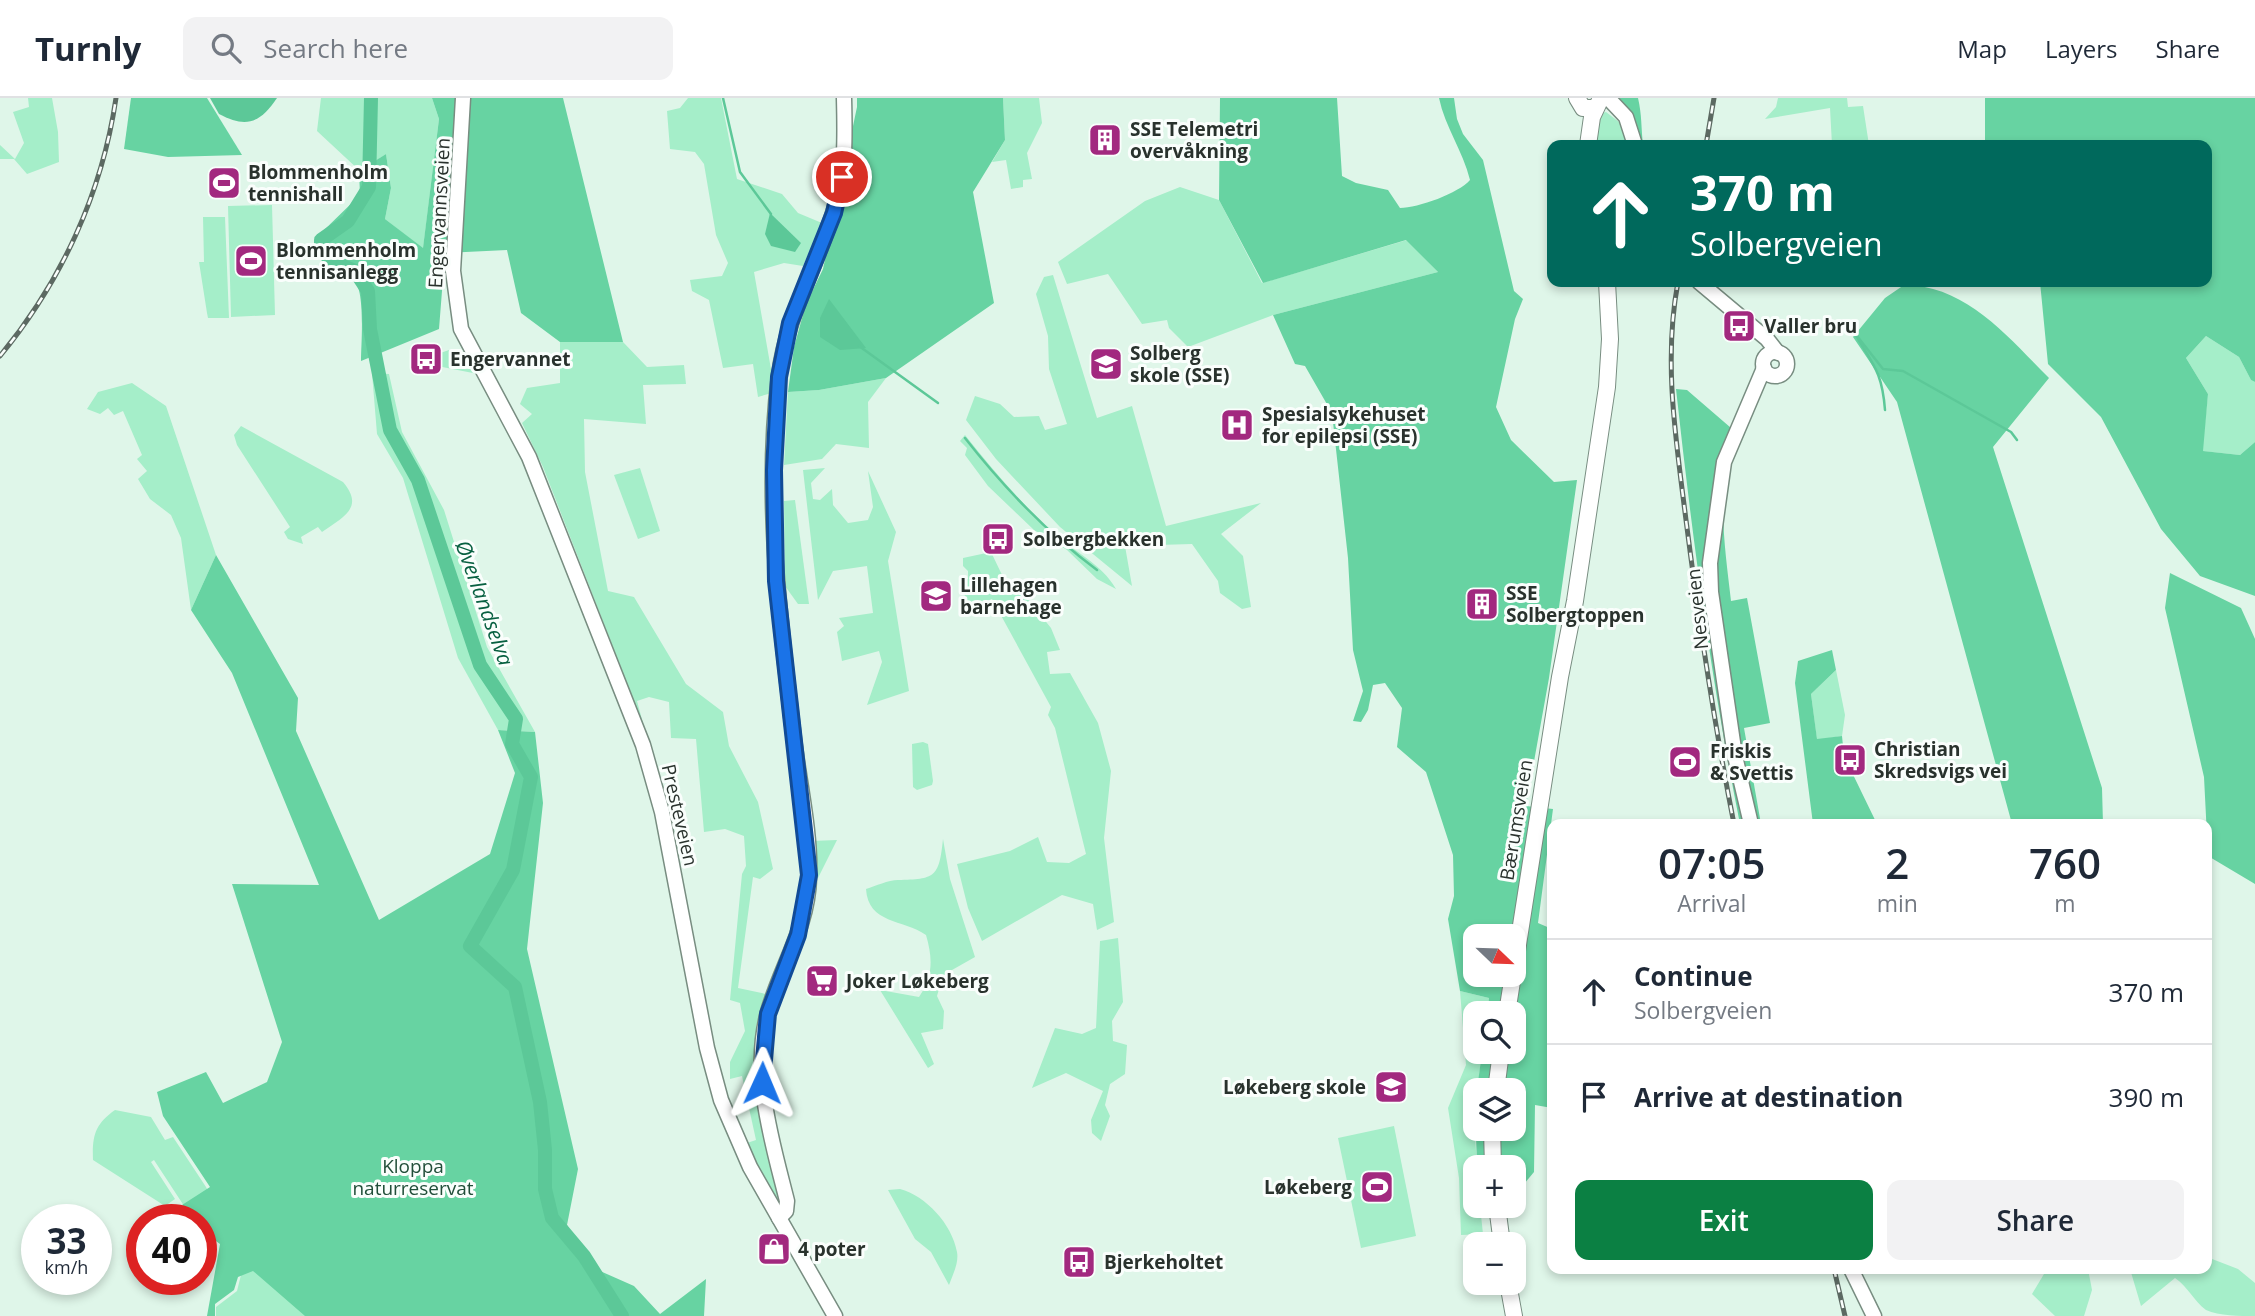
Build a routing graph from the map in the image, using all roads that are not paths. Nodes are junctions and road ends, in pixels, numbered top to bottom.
1 (463, 98) edge
2 (844, 98) edge
3 (1589, 102) edge
4 (1587, 140) edge
5 (1633, 140) edge
6 (1607, 287) edge
7 (1705, 287) edge
8 (461, 329) joint
9 (1750, 819) edge
10 (1521, 924) edge
11 (779, 1218) junction
12 (1853, 1274) edge
13 (1510, 1295) edge
14 (835, 1316) edge
15 (1514, 1316) edge
16 (1874, 1316) edge

1 - 8 street, Engervannsveien
2 - 11 street
3 - 4 main road
3 - 5 street
6 - 10 main road, Bærumsveien
7 - 9 street, Nesveien
8 - 11 street, Presteveien
11 - 14 street, Presteveien
12 - 16 street
13 - 15 main road

